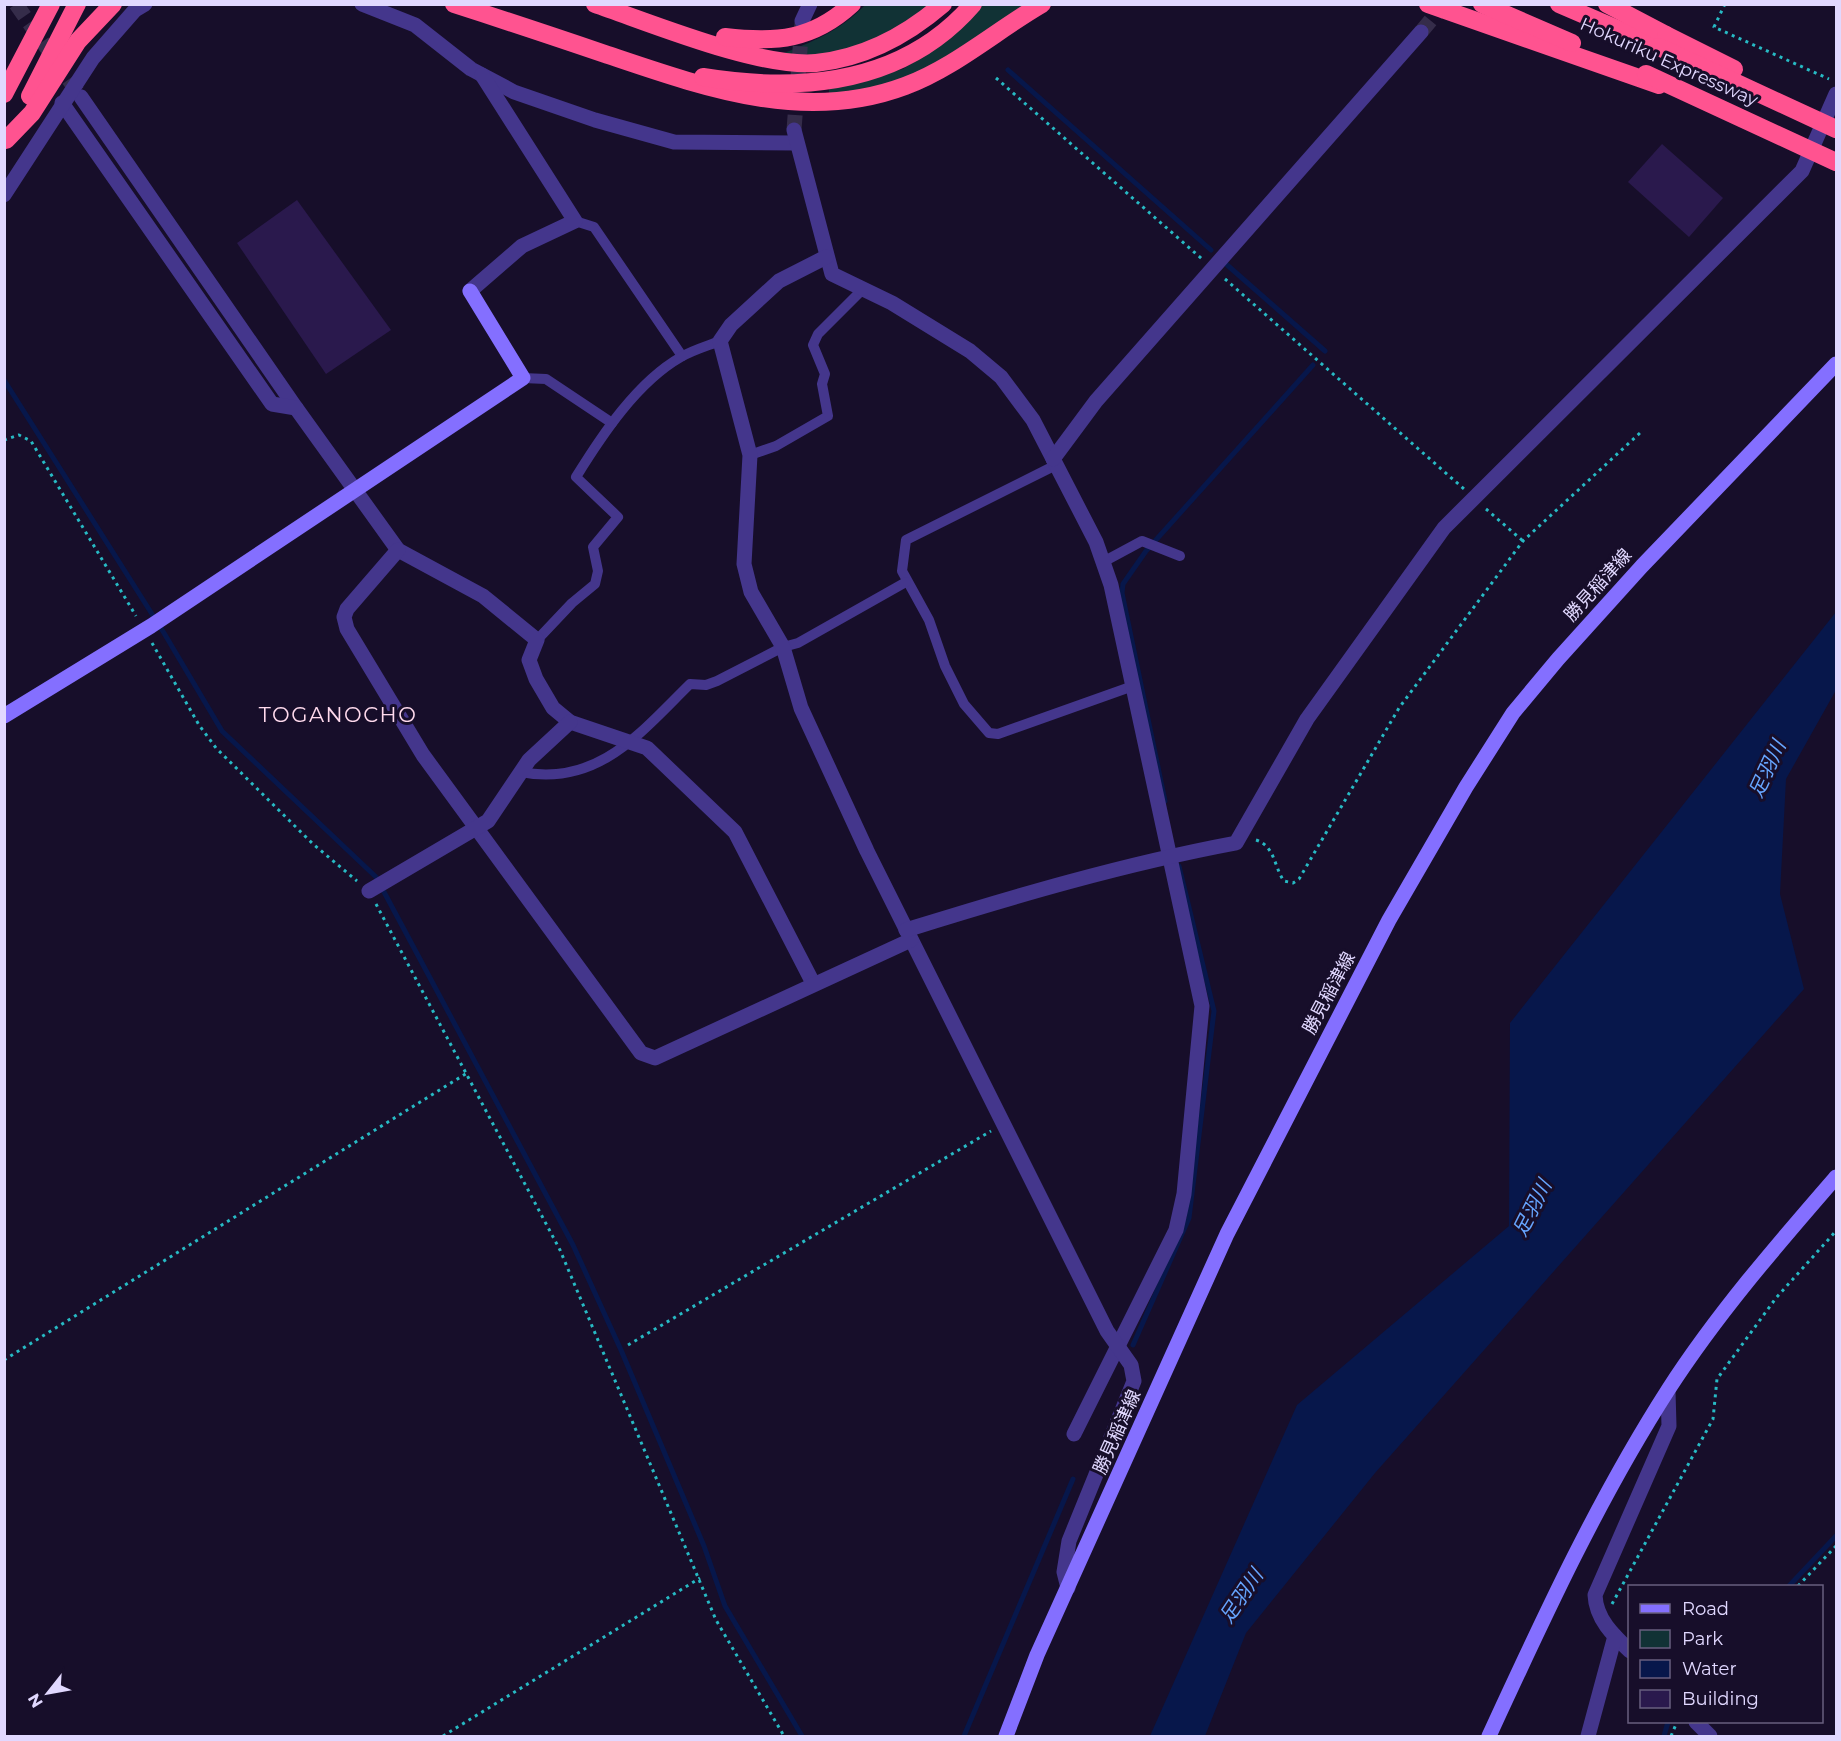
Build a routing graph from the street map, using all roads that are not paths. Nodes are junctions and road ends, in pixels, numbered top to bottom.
1 (51, 4) edge
2 (77, 4) edge
3 (113, 4) edge
4 (145, 4) edge
5 (362, 4) edge
6 (454, 4) edge
7 (473, 4) edge
8 (595, 4) edge
9 (810, 4) edge
10 (852, 4) edge
11 (943, 4) edge
12 (973, 4) edge
13 (1042, 4) edge
14 (1428, 4) edge
15 (1482, 4) edge
16 (1559, 4) edge
17 (1607, 4) edge
18 (506, 21) junction
19 (802, 21) tunnel mouth
20 (655, 25) junction
21 (1421, 32) tunnel mouth
22 (1663, 41) junction
23 (642, 67) junction
24 (482, 75) junction
25 (1644, 76) junction
26 (4, 94) edge
27 (1836, 94) edge
28 (81, 97) tunnel mouth
29 (62, 103) junction
30 (1836, 120) edge
31 (1836, 129) edge
32 (5, 142) edge
33 (1836, 162) edge
34 (4, 195) edge
35 (575, 221) junction
36 (826, 258) junction
37 (863, 289) junction
38 (470, 291) joint
39 (720, 341) junction
40 (682, 356) junction
41 (1836, 364) edge
42 (522, 378) junction
43 (296, 408) junction
44 (612, 423) junction
45 (750, 455) junction
46 (1055, 462) junction
47 (354, 489) junction
48 (399, 550) junction
49 (1180, 556) dead end
50 (1103, 562) junction
51 (906, 582) junction
52 (537, 640) junction
53 (783, 647) junction
54 (1133, 686) junction
55 (4, 716) edge
56 (570, 722) junction
57 (632, 742) junction
58 (521, 772) junction
59 (478, 827) junction
60 (1175, 854) junction
61 (377, 886) road end
62 (909, 935) junction
63 (813, 983) junction
64 (1836, 1177) edge
65 (1116, 1345) junction
66 (1668, 1391) junction
67 (1074, 1434) dead end
68 (1068, 1588) junction
69 (1615, 1636) junction
70 (1628, 1651) edge
71 (1697, 1723) edge
72 (1006, 1737) edge
73 (1490, 1737) edge
74 (1588, 1737) edge
75 (1710, 1737) edge

1 - 26 highway
2 - 32 highway
3 - 32 highway
4 - 29 street
5 - 24 street
6 - 18 highway
7 - 18 highway
8 - 20 highway
9 - 19 street
10 - 20 highway
11 - 20 highway
12 - 23 highway
13 - 23 highway
14 - 25 highway
15 - 25 highway, Hokuriku Expressway
16 - 22 highway, Hokuriku Expressway
17 - 22 highway
18 - 23 highway
21 - 46 street
22 - 30 highway, bridge
22 - 31 highway, Hokuriku Expressway, bridge
24 - 35 street
24 - 36 street
25 - 33 highway, Hokuriku Expressway, bridge
27 - 60 street
28 - 43 street
29 - 34 street
29 - 43 street
35 - 38 street
35 - 40 lane
36 - 37 street
36 - 39 street
37 - 45 lane
37 - 46 street
38 - 42 main road
39 - 40 lane
39 - 45 street
40 - 44 lane
41 - 68 main road, 勝見稲津線
42 - 44 lane
42 - 47 main road
43 - 47 street
44 - 52 lane
45 - 53 street
46 - 50 street
46 - 51 lane
47 - 48 street
47 - 55 main road
48 - 52 street
48 - 59 street
49 - 50 lane
50 - 54 street
51 - 53 lane
51 - 54 lane
52 - 56 street
53 - 57 lane
53 - 62 street
54 - 60 street
56 - 57 street
56 - 58 street
57 - 58 lane
57 - 63 street
58 - 59 street
59 - 61 street
59 - 63 street
60 - 62 street
60 - 65 street
62 - 63 street
62 - 65 street
64 - 66 main road
65 - 67 street
65 - 68 street
66 - 69 street
66 - 73 main road
68 - 72 main road, 勝見稲津線
69 - 70 street
69 - 74 street
71 - 75 street

